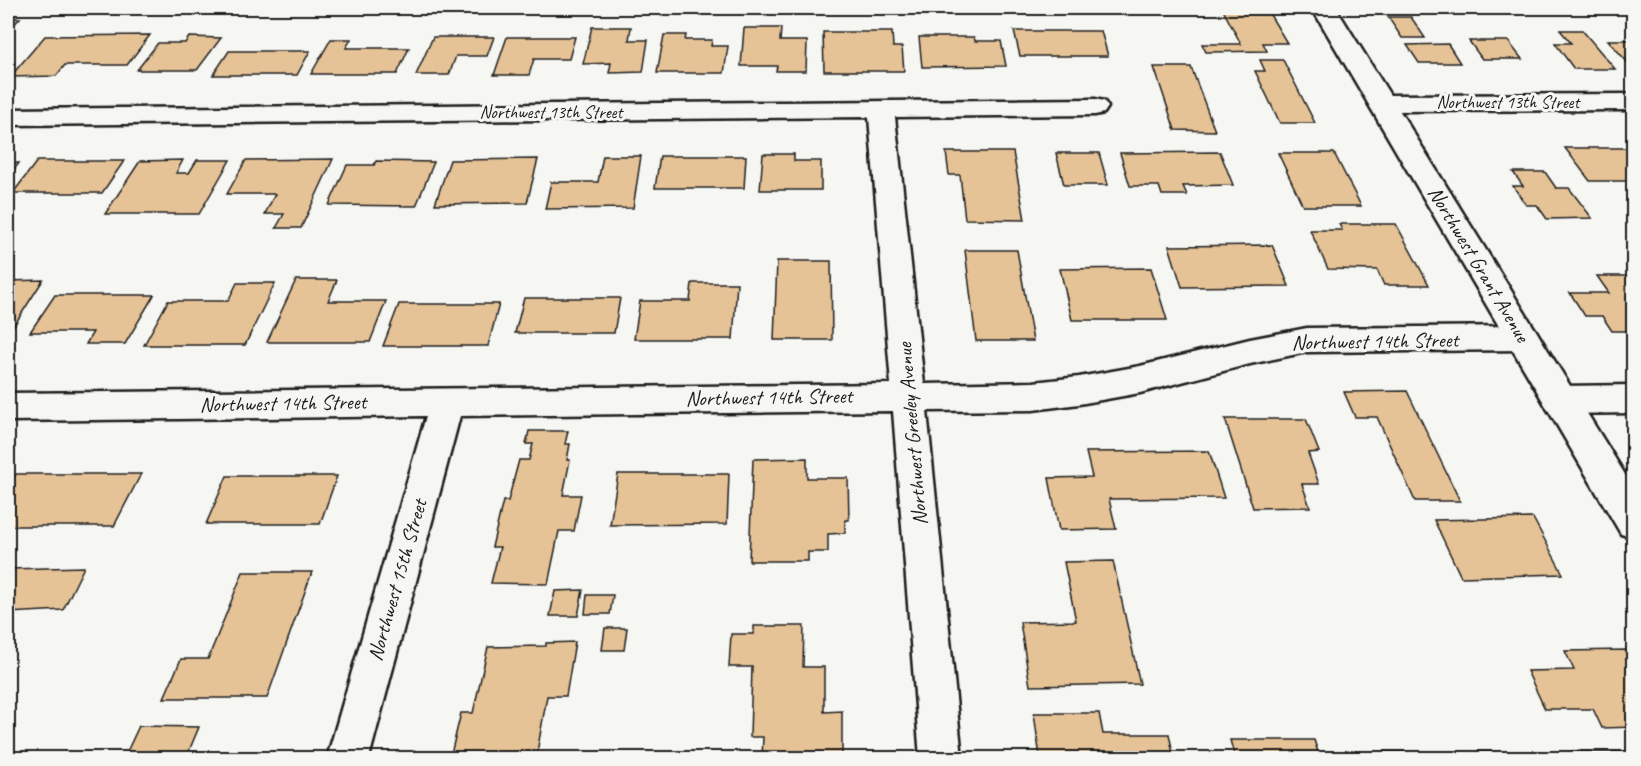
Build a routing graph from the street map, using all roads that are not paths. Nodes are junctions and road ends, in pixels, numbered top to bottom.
1 (1324, 8) edge
2 (1634, 102) edge
3 (1382, 103) junction
4 (1095, 107) dead end
5 (881, 110) junction
6 (8, 117) edge
7 (1524, 338) junction
8 (908, 396) junction
9 (1634, 399) edge
10 (1560, 400) junction
11 (447, 401) junction
12 (8, 407) edge
13 (1634, 522) edge
14 (348, 759) edge
15 (941, 759) edge

1 - 3 street, Northwest Grant Avenue
2 - 3 street, Northwest 13th Street
3 - 7 street, Northwest Grant Avenue
4 - 5 street, Northwest 13th Street
5 - 6 street, Northwest 13th Street
5 - 8 street, Northwest Greeley Avenue
7 - 8 street, Northwest 14th Street
7 - 10 street, Northwest Grant Avenue
8 - 11 street, Northwest 14th Street
8 - 15 street, Northwest Greeley Avenue
9 - 10 street
10 - 13 street, Northwest Grant Avenue
11 - 12 street, Northwest 14th Street
11 - 14 street, Northwest 15th Street

